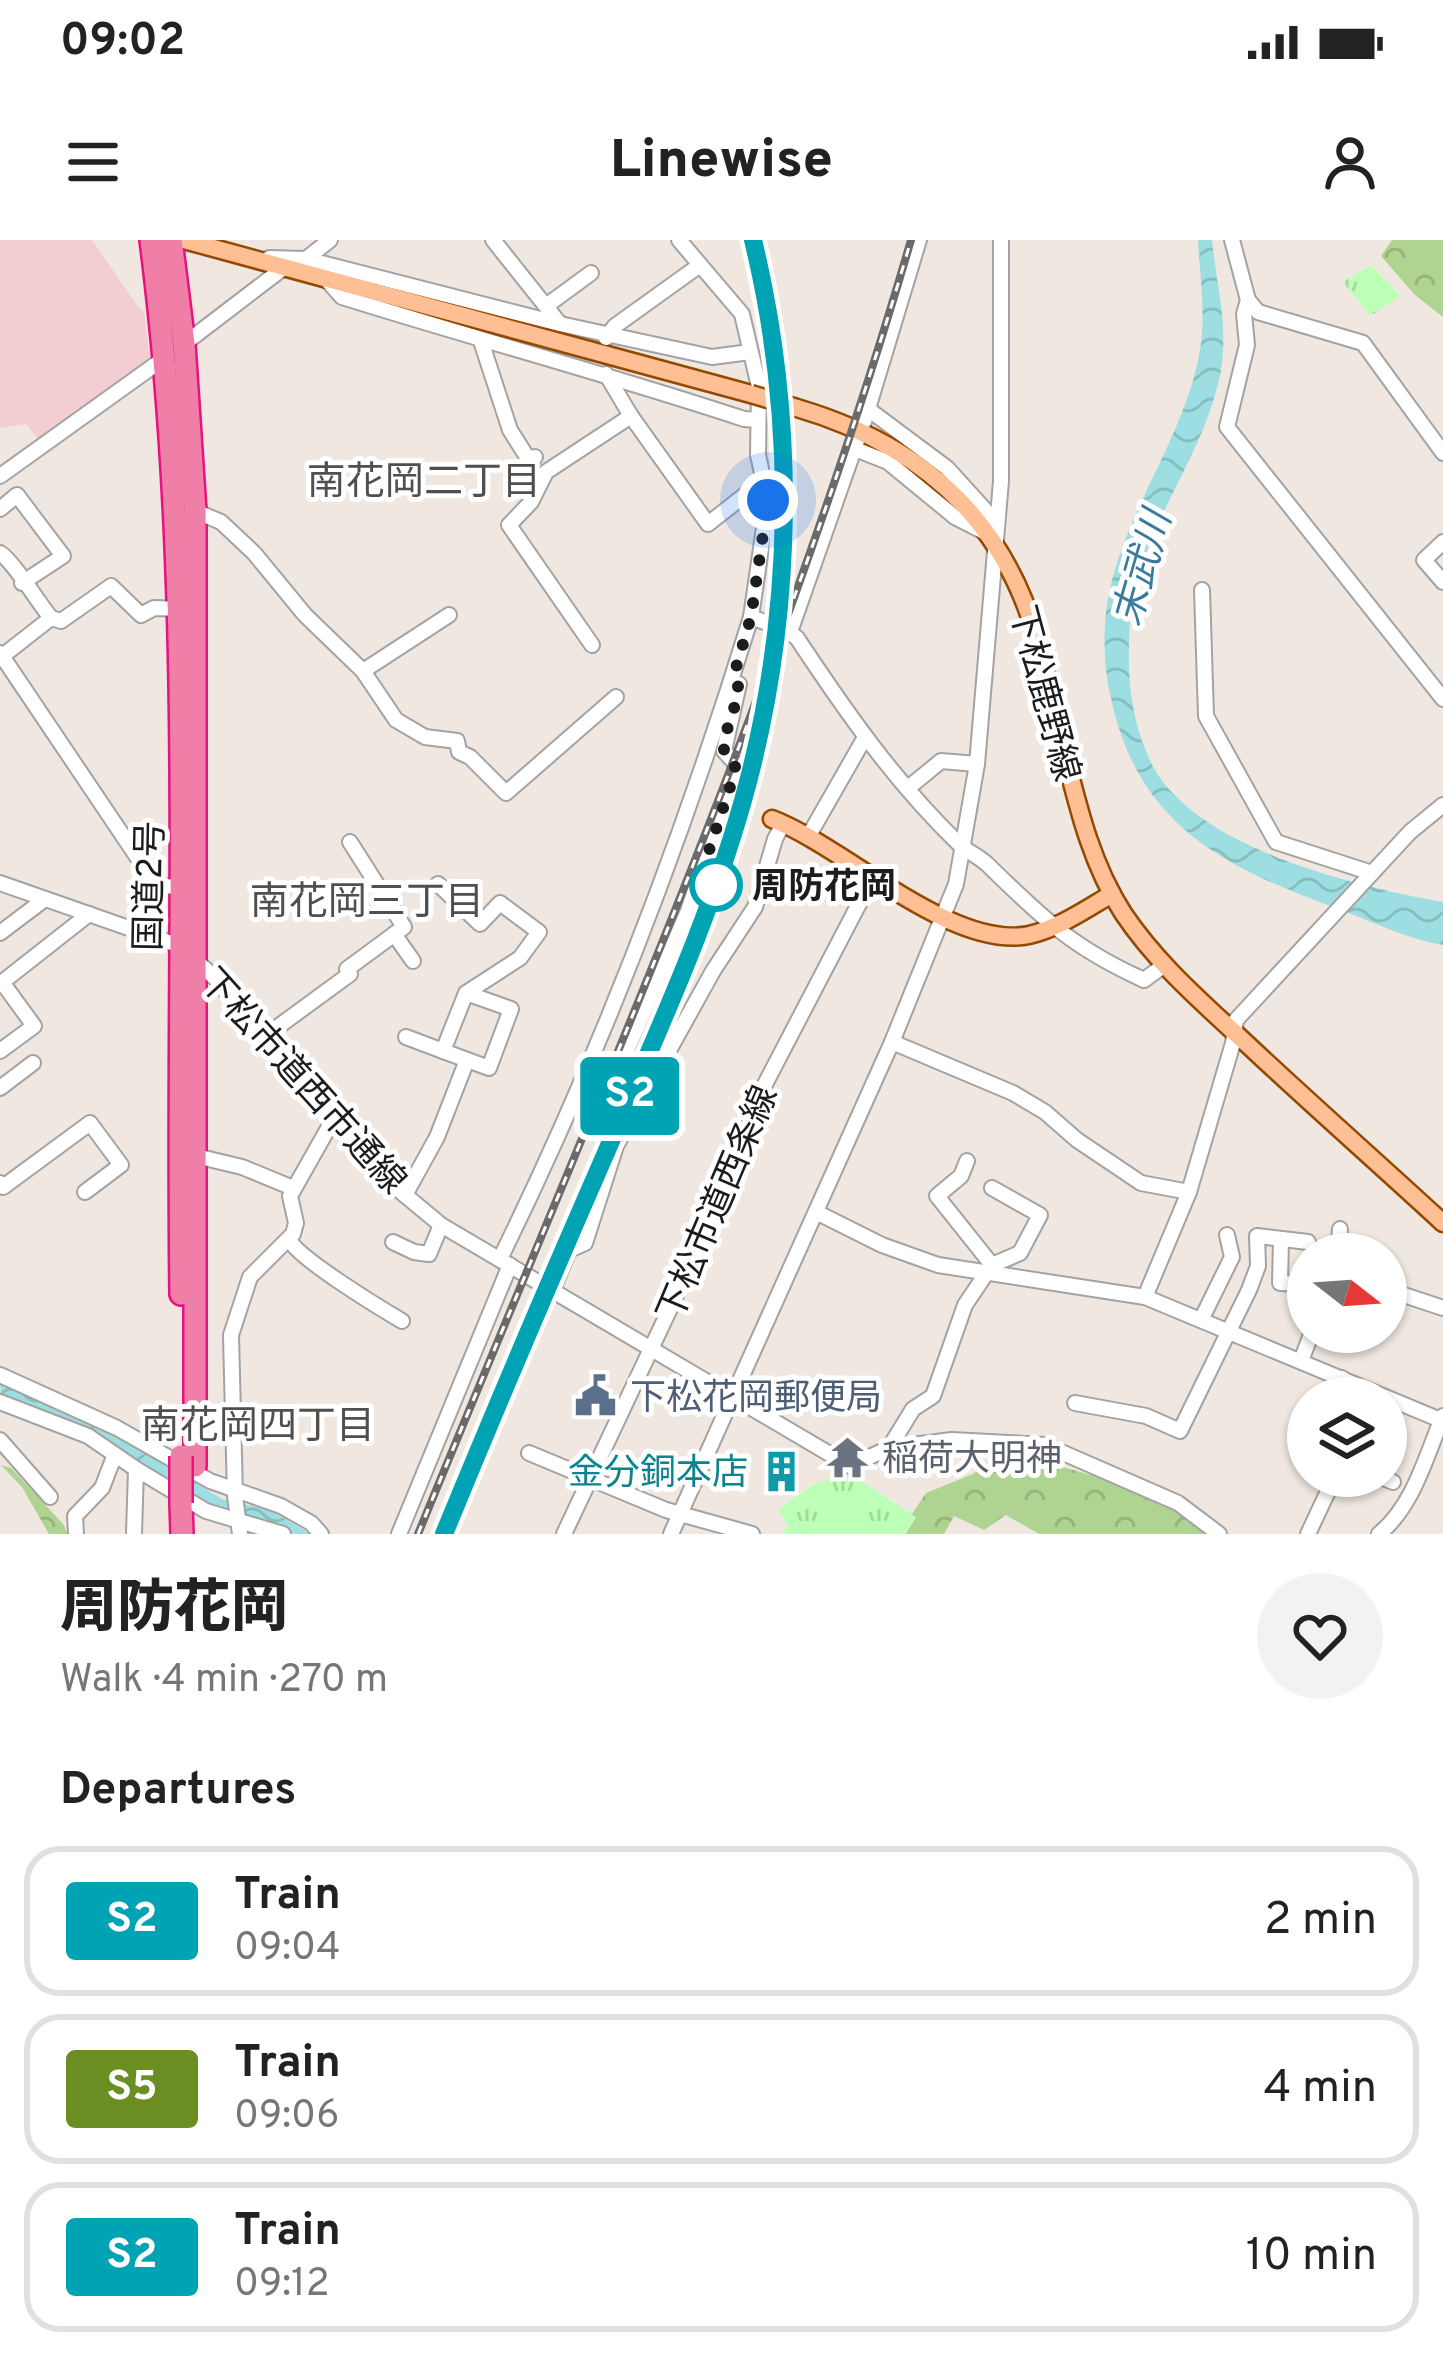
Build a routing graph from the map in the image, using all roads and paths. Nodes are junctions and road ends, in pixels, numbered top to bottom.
1 (151, 240) edge
2 (171, 240) edge
3 (184, 240) edge
4 (330, 240) edge
5 (493, 240) edge
6 (679, 240) edge
7 (919, 240) edge
8 (1001, 240) edge
9 (1232, 240) edge
10 (254, 258) junction
11 (306, 259) junction
12 (700, 265) junction
13 (286, 266) junction
14 (591, 273) dead end
15 (324, 277) junction
16 (546, 306) junction
17 (1245, 307) junction
18 (560, 324) junction
19 (606, 337) junction
20 (481, 341) junction
21 (175, 351) junction
22 (750, 352) junction
23 (600, 369) junction
24 (631, 416) junction
25 (758, 420) junction
26 (1443, 453) edge
27 (536, 457) dead end
28 (0, 476) edge
29 (764, 480) junction
30 (0, 508) edge
31 (196, 511) junction
32 (993, 534) junction
33 (1443, 542) edge
34 (0, 553) edge
35 (1443, 582) edge
36 (22, 583) junction
37 (1202, 590) dead end
38 (180, 609) junction
39 (449, 615) dead end
40 (751, 617) junction
41 (51, 618) junction
42 (790, 632) junction
43 (592, 645) dead end
44 (1, 655) edge
45 (363, 671) junction
46 (735, 671) junction
47 (616, 697) dead end
48 (1443, 700) edge
49 (864, 739) junction
50 (977, 764) junction
51 (908, 788) junction
52 (1443, 805) edge
53 (777, 821) joint
54 (808, 837) junction
55 (350, 842) dead end
56 (964, 848) junction
57 (874, 875) junction
58 (1370, 876) junction
59 (0, 883) edge
60 (438, 884) dead end
61 (182, 887) junction
62 (1112, 894) junction
63 (45, 899) junction
64 (88, 914) junction
65 (943, 917) junction
66 (1051, 927) junction
67 (0, 933) edge
68 (394, 934) junction
69 (189, 953) junction
70 (413, 961) dead end
71 (1163, 966) junction
72 (1, 983) edge
73 (466, 993) junction
74 (1234, 1032) junction
75 (264, 1036) junction
76 (406, 1037) dead end
77 (892, 1042) junction
78 (0, 1051) edge
79 (443, 1051) junction
80 (467, 1060) junction
81 (33, 1063) dead end
82 (611, 1087) dead end
83 (0, 1088) edge
84 (334, 1118) junction
85 (196, 1156) junction
86 (967, 1161) dead end
87 (0, 1183) edge
88 (292, 1187) junction
89 (992, 1187) dead end
90 (86, 1192) dead end
91 (1189, 1192) junction
92 (404, 1196) junction
93 (816, 1211) junction
94 (1443, 1222) edge
95 (442, 1225) junction
96 (1340, 1229) dead end
97 (1340, 1233) edge
98 (1227, 1235) dead end
99 (289, 1239) junction
100 (1281, 1240) junction
101 (1287, 1240) edge
102 (393, 1242) dead end
103 (505, 1262) junction
104 (991, 1268) junction
105 (1287, 1282) edge
106 (552, 1291) junction
107 (1407, 1296) edge
108 (1145, 1297) junction
109 (1443, 1308) edge
110 (1201, 1319) junction
111 (402, 1321) dead end
112 (1231, 1332) junction
113 (652, 1350) junction
114 (1304, 1353) edge
115 (1301, 1361) junction
116 (1340, 1377) edge
117 (6, 1391) edge
118 (732, 1397) junction
119 (1075, 1403) dead end
120 (1407, 1405) edge
121 (1442, 1419) edge
122 (0, 1440) edge
123 (889, 1448) junction
124 (530, 1453) dead end
125 (114, 1457) junction
126 (188, 1461) junction
127 (136, 1469) junction
128 (590, 1480) junction
129 (235, 1494) junction
130 (50, 1497) dead end
131 (1325, 1497) edge
132 (188, 1507) junction
133 (680, 1513) junction
134 (238, 1525) edge
135 (76, 1534) edge
136 (134, 1534) edge
137 (182, 1534) edge
138 (196, 1534) edge
139 (283, 1534) edge
140 (321, 1534) edge
141 (399, 1534) edge
142 (565, 1534) edge
143 (671, 1534) edge
144 (752, 1534) edge
145 (1219, 1534) edge
146 (1308, 1534) edge
147 (1379, 1534) edge

1 - 21 highway, 国道2号
2 - 21 highway, 国道2号
3 - 10 main road, 下松鹿野線
4 - 11 street
5 - 16 street
6 - 12 street
7 - 32 street
8 - 32 street
9 - 17 street
10 - 11 street
10 - 13 main road, 下松鹿野線
11 - 18 street
12 - 19 street
12 - 22 street
13 - 15 main road, 下松鹿野線
13 - 21 street
14 - 16 street
15 - 20 street
15 - 32 main road, 下松鹿野線, bridge
16 - 18 street
17 - 26 street
17 - 48 street
18 - 19 street
19 - 22 street
20 - 23 street
20 - 27 street
21 - 28 street
21 - 31 highway, 国道2号
21 - 38 highway, 国道2号
22 - 25 street
23 - 24 street
23 - 25 street
24 - 29 street
24 - 43 street
25 - 29 street
29 - 40 street
30 - 36 street
31 - 45 street
31 - 69 highway, 国道2号
32 - 42 street
32 - 50 street
32 - 62 main road, 下松鹿野線
33 - 35 street
34 - 36 street
36 - 41 street
37 - 58 street
38 - 41 street
38 - 61 highway, 国道2号
39 - 45 street
40 - 42 street
40 - 46 street
41 - 44 street
42 - 49 street
44 - 61 street
45 - 47 street
46 - 82 street
46 - 103 street
49 - 51 street
49 - 54 street
50 - 51 street
50 - 56 street
51 - 56 street
52 - 58 street
53 - 54 main road
53 - 106 street
54 - 57 main road
55 - 68 street
56 - 65 street
56 - 66 street
57 - 65 main road
57 - 113 street, 下松市道西条線
58 - 74 street
59 - 63 street, 下松市道西市通線
60 - 73 street
61 - 69 highway, 国道2号
62 - 66 main road
62 - 71 main road, 下松鹿野線
63 - 64 street, 下松市道西市通線
63 - 67 street
64 - 69 street, 下松市道西市通線
64 - 72 street
65 - 66 main road
65 - 77 street
66 - 71 street
68 - 70 street
68 - 75 street
69 - 75 street, 下松市道西市通線
69 - 85 highway, 国道2号
69 - 126 highway, 国道2号
71 - 74 main road, 下松鹿野線
72 - 78 street
73 - 79 street
73 - 80 street
74 - 91 street
74 - 94 main road, 下松鹿野線
75 - 84 street, 下松市道西市通線
76 - 79 street
77 - 91 street
77 - 93 street
79 - 80 street
80 - 92 street
81 - 83 street
84 - 88 street
84 - 92 street, 下松市道西市通線
85 - 88 street
85 - 126 highway, 国道2号
86 - 104 street
87 - 90 street
88 - 99 street
89 - 104 street
91 - 108 street
92 - 95 street, 下松市道西市通線
93 - 104 street
93 - 118 street
95 - 102 street
95 - 103 street, 下松市道西市通線
96 - 97 street
98 - 110 street
99 - 111 street
99 - 129 street
100 - 101 street
100 - 105 street
100 - 112 street
103 - 106 street, 下松市道西市通線
103 - 141 street
104 - 108 street
104 - 123 street
106 - 113 street, 下松市道西市通線
107 - 109 street
108 - 110 street
110 - 112 street
112 - 115 street
112 - 119 street
113 - 118 street, 下松市道西市通線
113 - 128 street, 下松市道西条線
114 - 115 street
115 - 116 street
117 - 125 street
117 - 129 street
118 - 123 street, 下松市道西市通線
118 - 133 street
120 - 121 street
121 - 147 street
122 - 130 street
123 - 145 street
124 - 128 street
125 - 127 street
125 - 135 street
126 - 132 highway, 国道2号, bridge
127 - 134 street
127 - 136 street
128 - 133 street
128 - 142 street, 下松市道西条線
129 - 134 street
129 - 140 street
131 - 146 street
132 - 137 highway, 国道2号
132 - 138 highway, 国道2号
133 - 143 street
133 - 144 street
134 - 139 street

